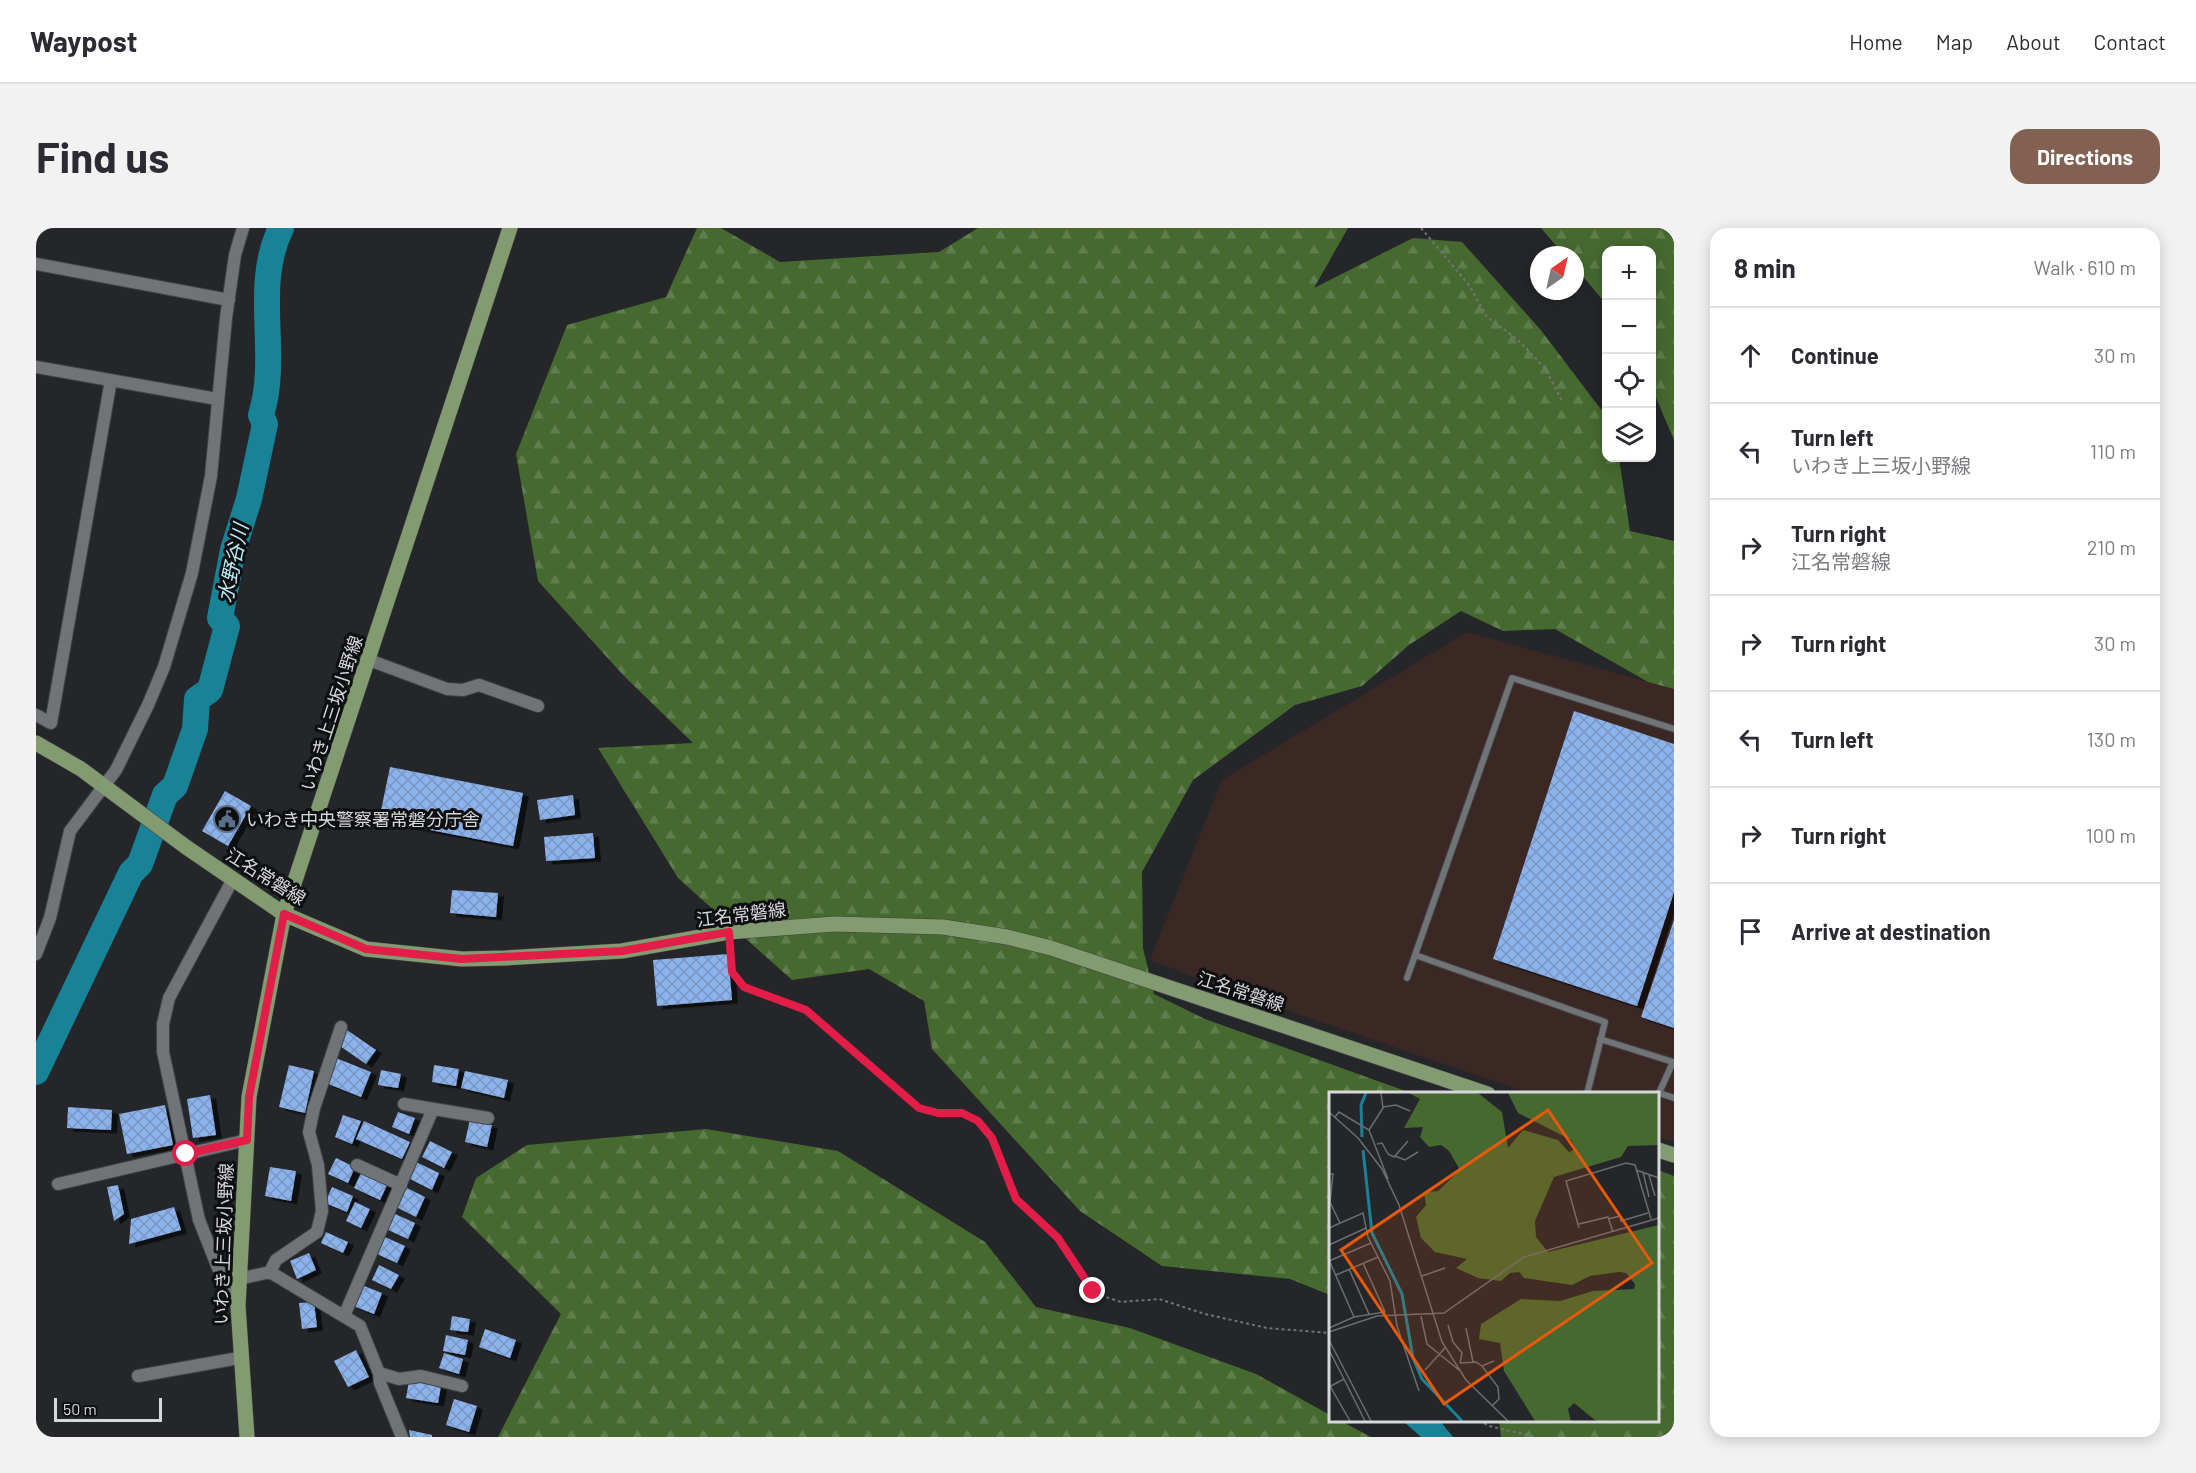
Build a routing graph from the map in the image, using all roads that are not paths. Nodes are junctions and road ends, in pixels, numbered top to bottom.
1 (243, 228) edge
2 (510, 228) edge
3 (36, 264) edge
4 (229, 300) junction
5 (36, 367) edge
6 (111, 380) junction
7 (218, 399) junction
8 (369, 660) junction
9 (538, 706) dead end
10 (36, 715) edge
11 (1674, 729) edge
12 (36, 743) edge
13 (103, 786) junction
14 (233, 879) junction
15 (284, 914) junction
16 (36, 954) edge
17 (1415, 955) junction
18 (1407, 978) dead end
19 (341, 1027) dead end
20 (1600, 1039) junction
21 (1482, 1092) edge
22 (1587, 1092) edge
23 (1674, 1098) edge
24 (404, 1104) dead end
25 (433, 1109) junction
26 (488, 1118) dead end
27 (247, 1140) junction
28 (1659, 1150) edge
29 (186, 1154) junction
30 (1674, 1155) edge
31 (357, 1165) dead end
32 (58, 1184) dead end
33 (401, 1185) junction
34 (270, 1272) junction
35 (239, 1279) junction
36 (238, 1306) junction
37 (344, 1316) junction
38 (239, 1358) junction
39 (378, 1373) junction
40 (138, 1376) dead end
41 (462, 1386) dead end
42 (247, 1437) edge
43 (402, 1437) edge

1 - 4 street
2 - 8 main road, いわき上三坂小野線
3 - 4 street
4 - 7 street
5 - 6 street
6 - 7 street
6 - 10 street
7 - 13 street
8 - 9 street
8 - 15 main road, いわき上三坂小野線
11 - 17 lane
12 - 13 main road, 江名常磐線
13 - 14 main road, 江名常磐線
13 - 16 street
14 - 15 main road, 江名常磐線
14 - 29 street
15 - 21 main road, 江名常磐線
15 - 27 main road, いわき上三坂小野線
17 - 18 lane
17 - 20 lane
19 - 34 street
20 - 22 lane
20 - 23 lane
24 - 25 street
25 - 26 street
25 - 33 street
27 - 29 street
27 - 35 main road, いわき上三坂小野線
28 - 30 main road
29 - 32 street
29 - 36 street
31 - 33 street
33 - 37 street
34 - 35 street
34 - 37 street
35 - 36 main road, いわき上三坂小野線
36 - 38 main road, いわき上三坂小野線
37 - 39 street
38 - 40 street
38 - 42 main road, いわき上三坂小野線
39 - 41 street
39 - 43 street

